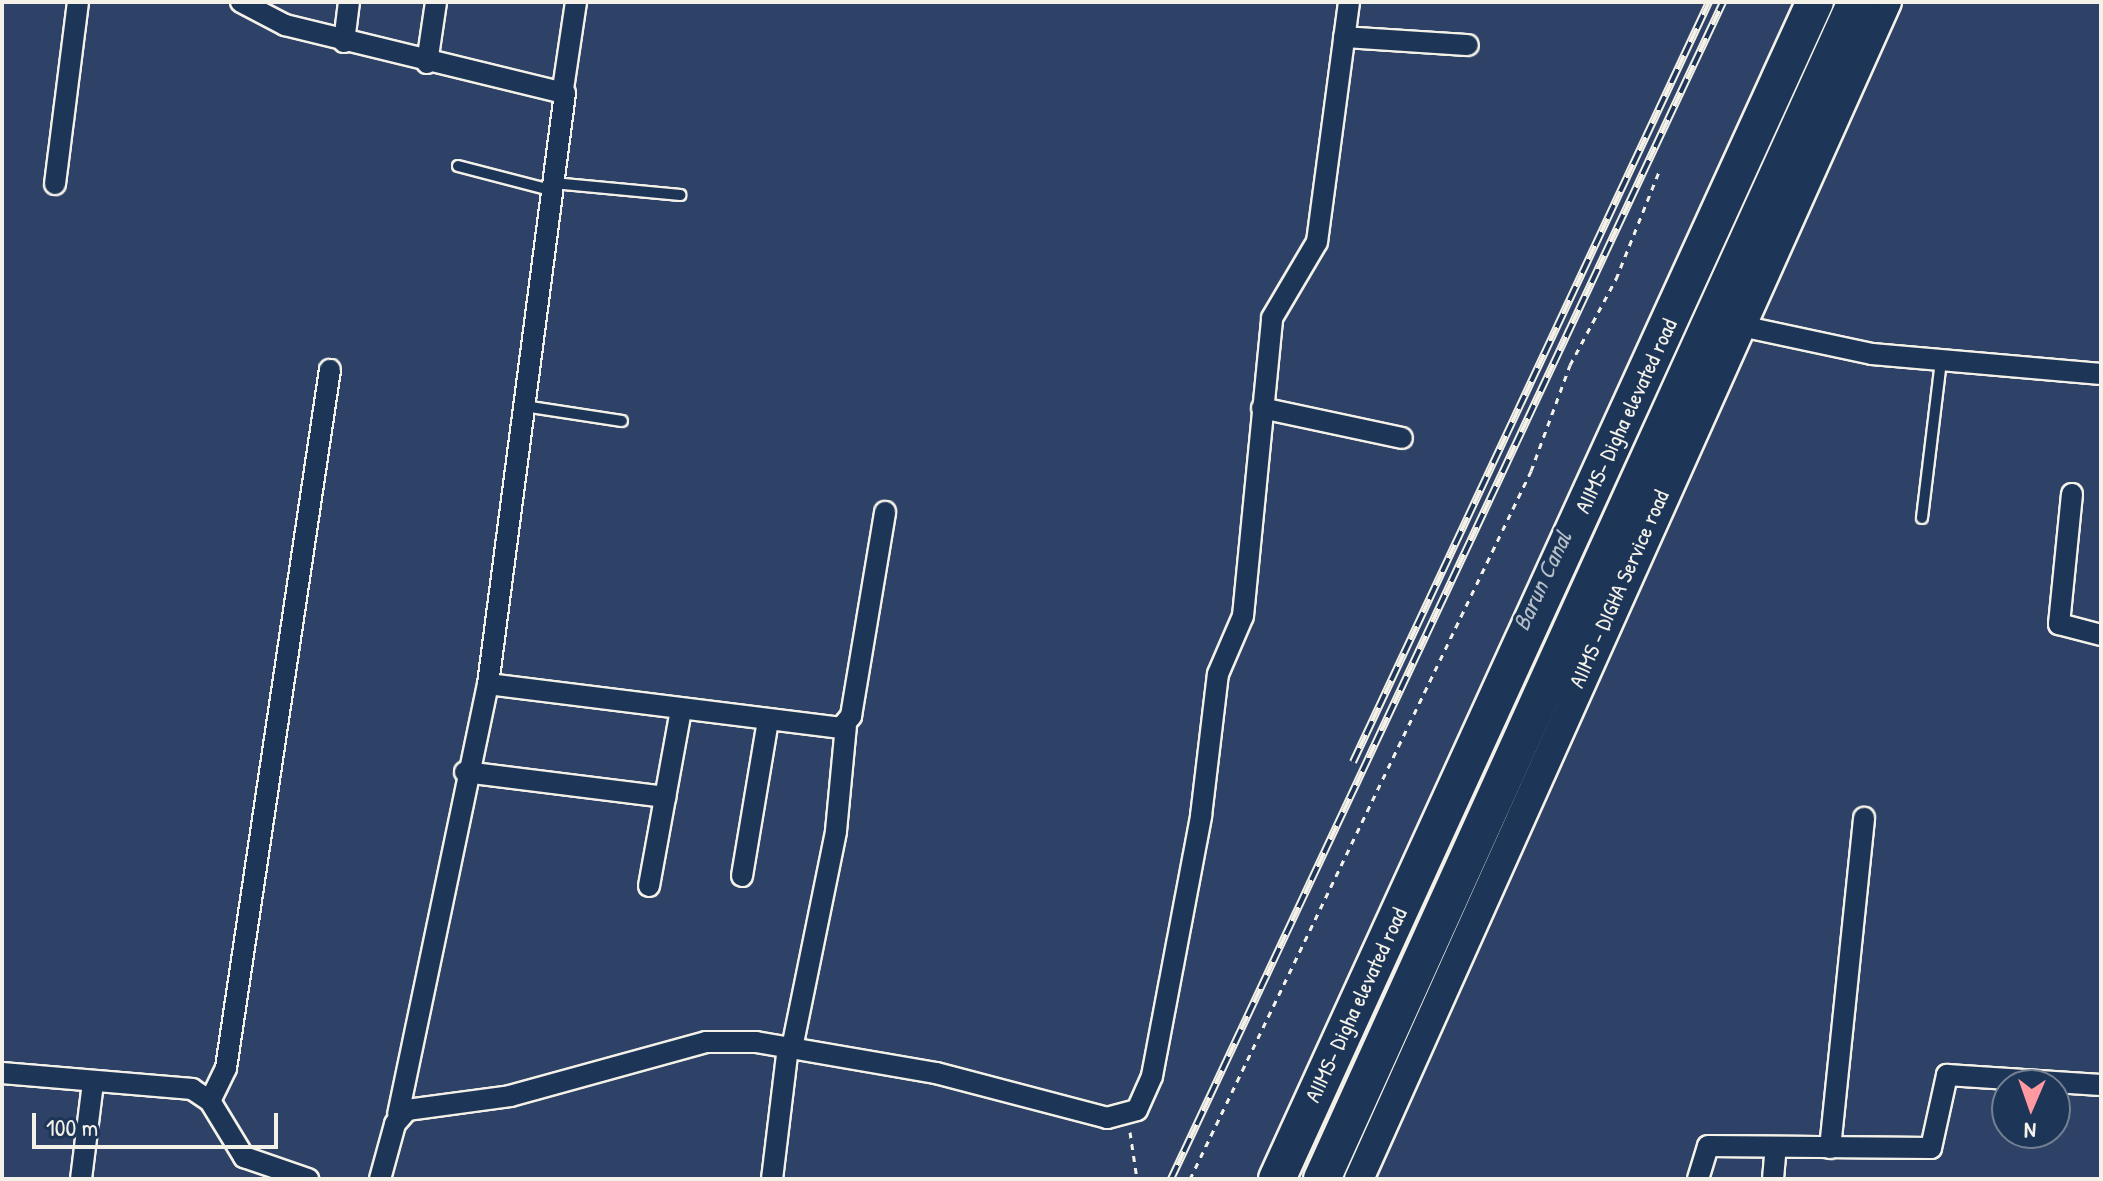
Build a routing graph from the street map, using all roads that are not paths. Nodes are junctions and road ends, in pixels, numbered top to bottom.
1 (78, 2) edge
2 (241, 2) edge
3 (349, 2) edge
4 (436, 2) edge
5 (576, 2) edge
6 (1349, 2) edge
7 (1815, 2) edge
8 (1856, 2) edge
9 (1887, 2) edge
10 (1344, 37) junction
11 (344, 42) junction
12 (1468, 45) dead end
13 (427, 63) junction
14 (563, 89) junction
15 (458, 166) dead end
16 (55, 184) dead end
17 (552, 186) junction
18 (680, 195) dead end
19 (1741, 326) junction
20 (1941, 360) junction
21 (330, 370) dead end
22 (2101, 374) edge
23 (524, 406) junction
24 (1262, 408) junction
25 (622, 421) dead end
26 (1402, 438) dead end
27 (2072, 494) dead end
28 (885, 512) dead end
29 (1922, 518) dead end
30 (2101, 635) edge
31 (488, 684) junction
32 (681, 710) junction
33 (768, 721) junction
34 (846, 726) junction
35 (465, 772) junction
36 (665, 797) junction
37 (1864, 818) dead end
38 (742, 876) dead end
39 (649, 886) dead end
40 (790, 1048) junction
41 (2, 1073) edge
42 (93, 1083) junction
43 (2101, 1085) edge
44 (210, 1101) junction
45 (398, 1115) junction
46 (1776, 1147) junction
47 (1830, 1148) junction
48 (276, 1175) edge
49 (81, 1179) edge
50 (308, 1179) edge
51 (380, 1179) edge
52 (772, 1179) edge
53 (1277, 1179) edge
54 (1322, 1179) edge
55 (1359, 1179) edge
56 (1698, 1179) edge
57 (1773, 1179) edge

1 - 16 street
2 - 11 street
3 - 11 street
4 - 13 street
5 - 14 street
6 - 10 street
7 - 53 highway, AIIMS- Digha elevated road
8 - 54 highway, AIIMS- Digha elevated road
9 - 19 main road, AIIMS - DIGHA Service road
10 - 12 street
10 - 24 street
11 - 13 street
13 - 14 street
14 - 17 street
15 - 17 lane
17 - 18 lane
17 - 23 street
19 - 20 street
19 - 55 main road, AIIMS - DIGHA Service road
20 - 22 street
20 - 29 lane
21 - 44 street
23 - 25 lane
23 - 31 street
24 - 26 street
24 - 40 street
27 - 30 street
28 - 34 street
31 - 32 street
31 - 35 street
32 - 33 street
32 - 36 street
33 - 34 street
33 - 38 street
34 - 40 street
35 - 36 street
35 - 45 street
36 - 39 street
37 - 47 street
40 - 45 street
40 - 52 street
41 - 42 street
42 - 44 street
42 - 49 street
43 - 47 street
44 - 48 street
45 - 51 street
46 - 47 street
46 - 56 street
46 - 57 street
48 - 50 street

